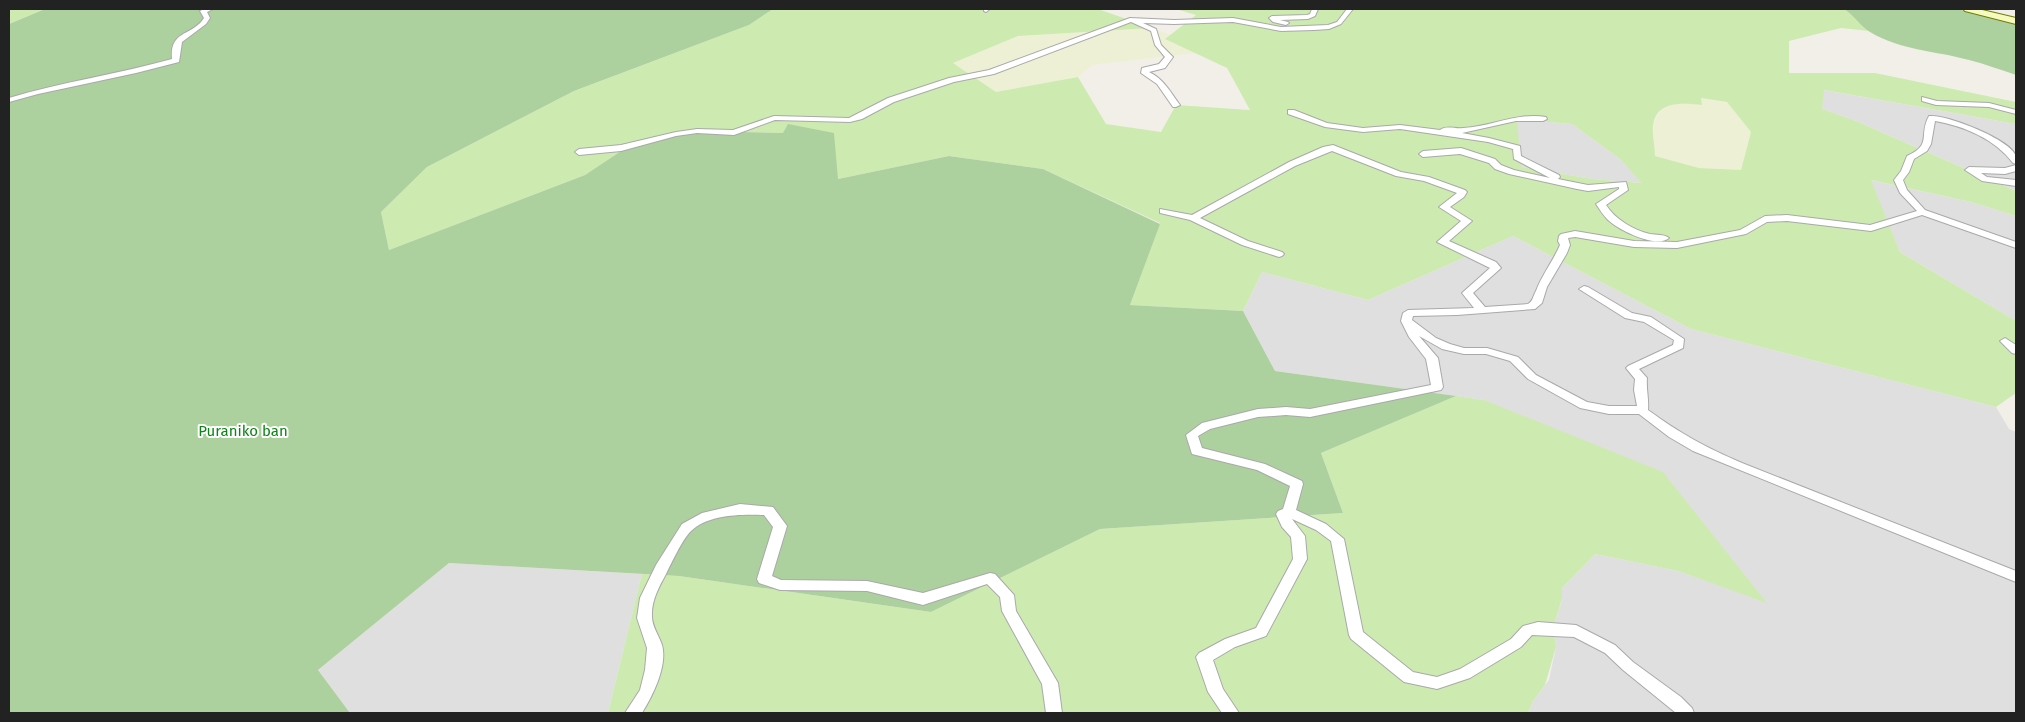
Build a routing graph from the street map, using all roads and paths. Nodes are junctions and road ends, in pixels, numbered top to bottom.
1 (210, 9) edge
2 (1315, 9) edge
3 (1350, 9) edge
4 (1968, 9) edge
5 (1130, 20) junction
6 (2016, 21) edge
7 (1314, 28) junction
8 (9, 100) edge
9 (1925, 100) dead end
10 (1176, 105) dead end
11 (1291, 112) dead end
12 (2016, 112) edge
13 (1543, 119) dead end
14 (1443, 133) junction
15 (579, 152) dead end
16 (1423, 154) dead end
17 (2016, 161) edge
18 (2016, 168) edge
19 (2016, 183) edge
20 (1591, 186) junction
21 (1163, 211) dead end
22 (1922, 212) junction
23 (1193, 218) junction
24 (1740, 232) junction
25 (2016, 245) edge
26 (1279, 254) dead end
27 (1584, 289) dead end
28 (1481, 309) junction
29 (1406, 321) junction
30 (2005, 340) dead end
31 (2016, 351) edge
32 (1642, 411) junction
33 (1289, 512) junction
34 (2016, 577) edge
35 (633, 713) edge
36 (1054, 713) edge
37 (1230, 713) edge
38 (1686, 713) edge

1 - 8 street
2 - 7 street
3 - 7 street
4 - 6 street
5 - 7 street
5 - 10 street
5 - 15 street
9 - 12 street
11 - 14 street
13 - 14 street
14 - 20 street
16 - 20 street
17 - 22 street
18 - 19 street
20 - 24 street
21 - 23 street
22 - 24 street
22 - 25 street
23 - 26 street
23 - 28 street
24 - 28 street
27 - 32 street
28 - 29 street
29 - 32 street
29 - 33 street
30 - 31 street
32 - 34 street
33 - 37 street
33 - 38 street
35 - 36 street

